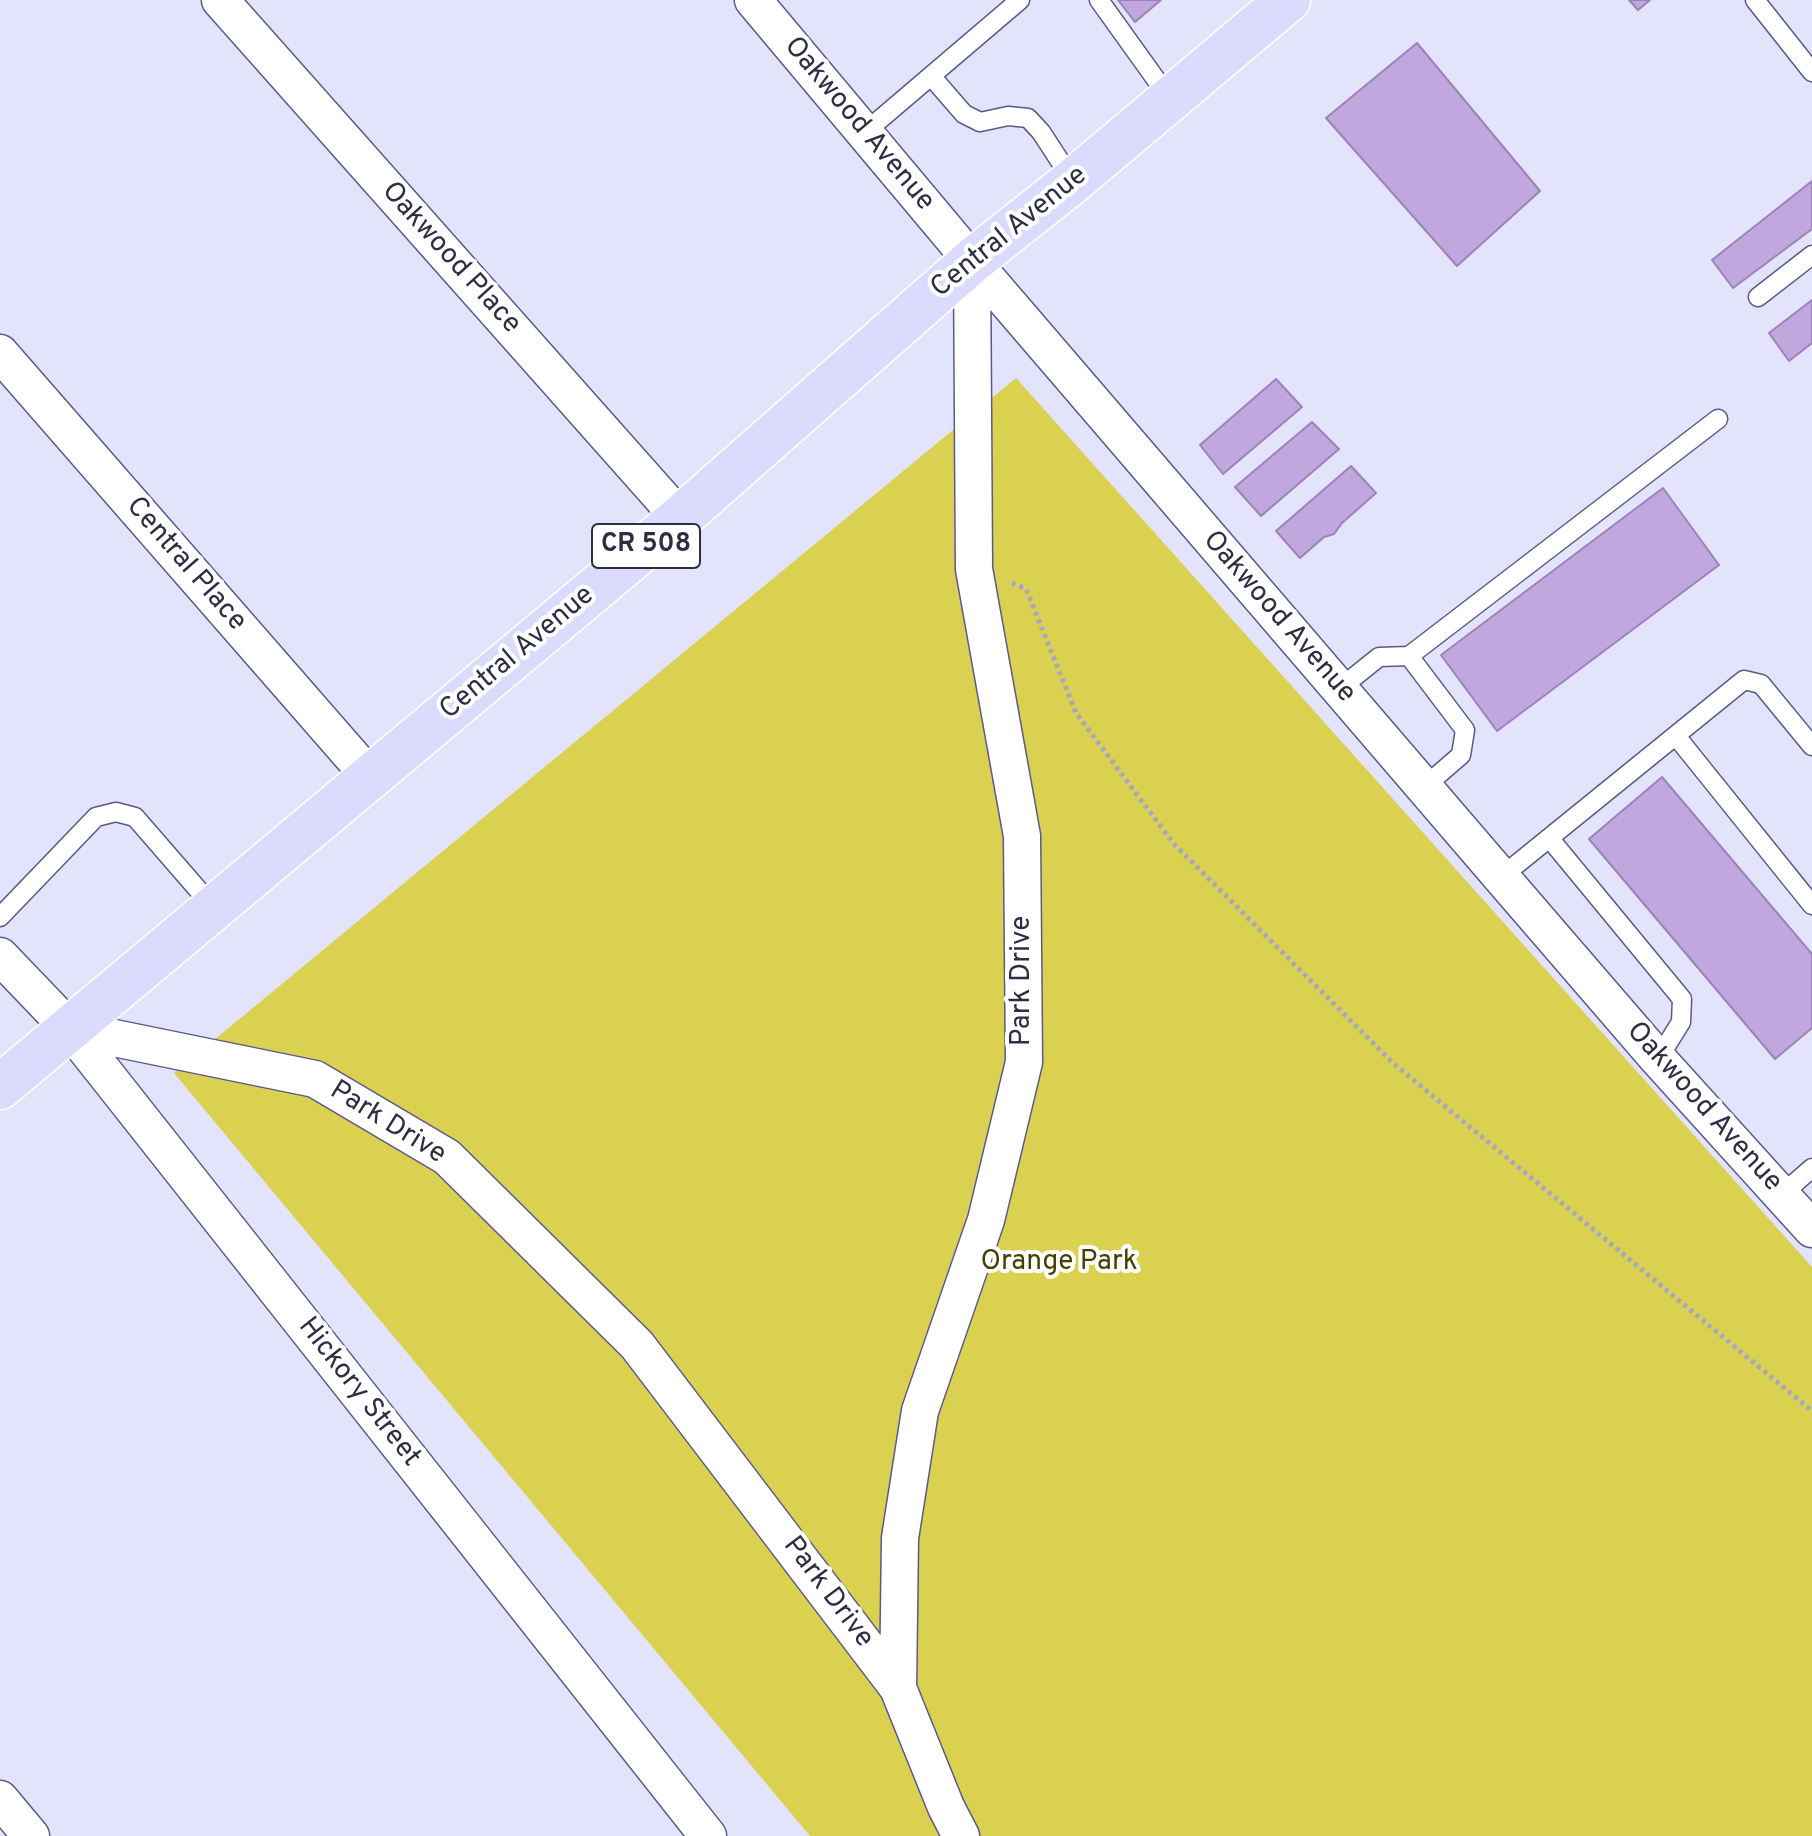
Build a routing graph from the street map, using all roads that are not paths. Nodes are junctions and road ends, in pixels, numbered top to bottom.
1 (220, 0) edge
2 (753, 0) edge
3 (1020, 0) edge
4 (1099, 0) edge
5 (1288, 0) edge
6 (1755, 0) edge
7 (1812, 72) edge
8 (931, 76) junction
9 (1170, 99) junction
10 (864, 133) junction
11 (1073, 181) junction
12 (1812, 255) edge
13 (972, 261) junction
14 (1758, 297) dead end
15 (0, 353) edge
16 (1718, 419) dead end
17 (680, 518) junction
18 (1409, 656) junction
19 (1339, 689) junction
20 (1676, 736) junction
21 (1812, 746) edge
22 (370, 777) junction
23 (1424, 787) junction
24 (1550, 839) junction
25 (1501, 877) junction
26 (1812, 905) edge
27 (214, 908) junction
28 (0, 917) edge
29 (0, 956) edge
30 (70, 1029) junction
31 (1658, 1059) junction
32 (0, 1087) edge
33 (1812, 1168) edge
34 (1781, 1195) junction
35 (1812, 1229) edge
36 (898, 1688) junction
37 (0, 1799) edge
38 (31, 1836) edge
39 (708, 1836) edge
40 (961, 1836) edge

1 - 17 street, Oakwood Place
2 - 10 street, Oakwood Avenue
3 - 8 lane
4 - 9 lane
5 - 9 main road, Central Avenue / CR 508
6 - 7 lane
8 - 10 lane
8 - 11 lane
9 - 11 main road, Central Avenue / CR 508
10 - 13 street, Oakwood Avenue
11 - 13 main road, Central Avenue / CR 508
12 - 14 lane
13 - 17 main road, Central Avenue / CR 508
13 - 19 street, Oakwood Avenue
13 - 36 street, Park Drive
15 - 22 street, Central Place
16 - 18 lane
17 - 22 main road, Central Avenue / CR 508
18 - 19 lane
18 - 23 lane
19 - 23 street, Oakwood Avenue
20 - 21 lane
20 - 24 lane
20 - 26 lane
22 - 27 main road, Central Avenue / CR 508
23 - 25 street, Oakwood Avenue
24 - 25 lane
24 - 31 lane
25 - 31 street, Oakwood Avenue
27 - 28 lane
27 - 30 main road, Central Avenue / CR 508
29 - 30 street, Hickory Street
30 - 32 main road, Central Avenue / CR 508
30 - 36 street, Park Drive
30 - 39 street, Hickory Street
31 - 34 street, Oakwood Avenue
33 - 34 lane
34 - 35 street, Oakwood Avenue
36 - 40 street, Park Drive
37 - 38 street

